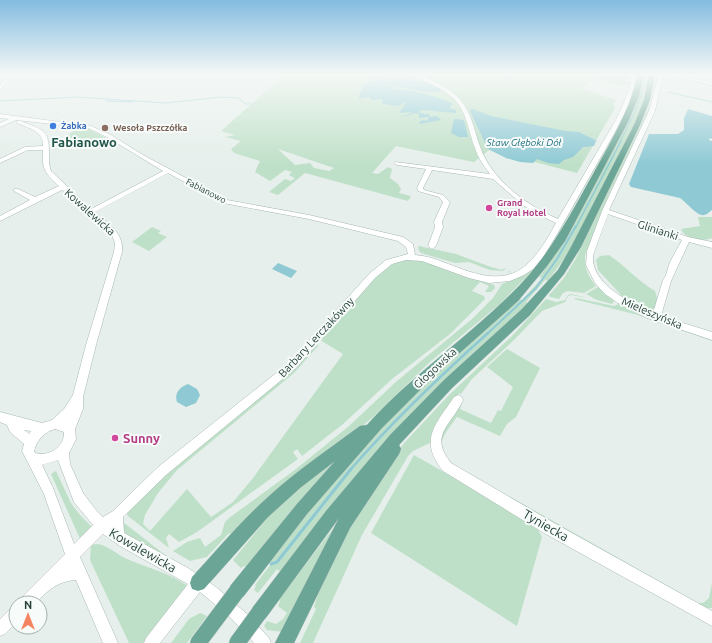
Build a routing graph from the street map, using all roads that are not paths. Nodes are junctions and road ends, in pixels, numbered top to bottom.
1 (462, 105) edge
2 (625, 105) edge
3 (632, 105) edge
4 (645, 105) edge
5 (653, 105) edge
6 (0, 116) edge
7 (14, 119) junction
8 (31, 120) junction
9 (25, 124) junction
10 (0, 125) edge
11 (46, 148) junction
12 (0, 161) edge
13 (398, 163) dead end
14 (430, 168) junction
15 (167, 170) junction
16 (495, 177) junction
17 (63, 187) junction
18 (16, 190) dead end
19 (35, 200) junction
20 (605, 211) junction
21 (90, 212) junction
22 (0, 220) edge
23 (559, 222) junction
24 (686, 239) junction
25 (712, 245) edge
26 (432, 246) dead end
27 (412, 256) junction
28 (656, 316) junction
29 (712, 336) edge
30 (78, 397) junction
31 (458, 400) dead end
32 (0, 417) edge
33 (11, 422) junction
34 (379, 423) junction
35 (55, 424) junction
36 (406, 427) junction
37 (43, 429) junction
38 (69, 429) junction
39 (30, 442) junction
40 (63, 450) junction
41 (34, 460) junction
42 (117, 515) junction
43 (102, 525) junction
44 (118, 537) junction
45 (72, 555) junction
46 (81, 573) junction
47 (47, 582) junction
48 (198, 583) junction
49 (34, 595) edge
50 (712, 619) edge
51 (8, 622) edge
52 (0, 630) edge
53 (111, 643) edge
54 (151, 643) edge
55 (198, 643) edge
56 (237, 643) edge
57 (264, 643) edge
58 (284, 643) edge

1 - 16 street
2 - 23 street
3 - 34 main road, Głogowska
4 - 36 main road, Głogowska
5 - 20 street
6 - 7 street, Fabianowo
7 - 8 street, Fabianowo
7 - 9 street, Kowalewicka
7 - 10 street
8 - 9 street
8 - 15 street, Fabianowo
9 - 11 street, Kowalewicka
11 - 12 street
11 - 17 street, Kowalewicka
13 - 14 street
14 - 16 street
14 - 26 street
15 - 21 street
15 - 27 street, Fabianowo
16 - 23 street
17 - 19 street
17 - 21 street, Kowalewicka
18 - 19 street
19 - 22 street
20 - 24 street, Glinianki
20 - 28 street, Mieleszyńska
21 - 30 street, Kowalewicka
23 - 27 street, Barbary Lerczakówny
24 - 25 street, Glinianki
24 - 28 street
27 - 42 street, Barbary Lerczakówny
28 - 29 street, Mieleszyńska
30 - 35 street, Kowalewicka
30 - 38 street, Kowalewicka
31 - 50 street, Tyniecka
32 - 33 street
33 - 37 street
33 - 39 street
34 - 48 main road
34 - 55 main road, Głogowska, bridge
35 - 37 street
35 - 38 street
36 - 56 main road, Głogowska, bridge
36 - 58 main road
37 - 39 street
38 - 40 street
39 - 41 street
40 - 41 street
40 - 43 street, Kowalewicka
41 - 45 street
42 - 43 street, Barbary Lerczakówny
42 - 44 street
43 - 44 street, Kowalewicka
43 - 45 street, Barbary Lerczakówny
44 - 48 street, Kowalewicka
45 - 46 street
45 - 47 street, Barbary Lerczakówny
46 - 47 street
46 - 53 street
47 - 49 street, Barbary Lerczakówny
48 - 54 street
48 - 57 street, Kowalewicka
51 - 52 street

